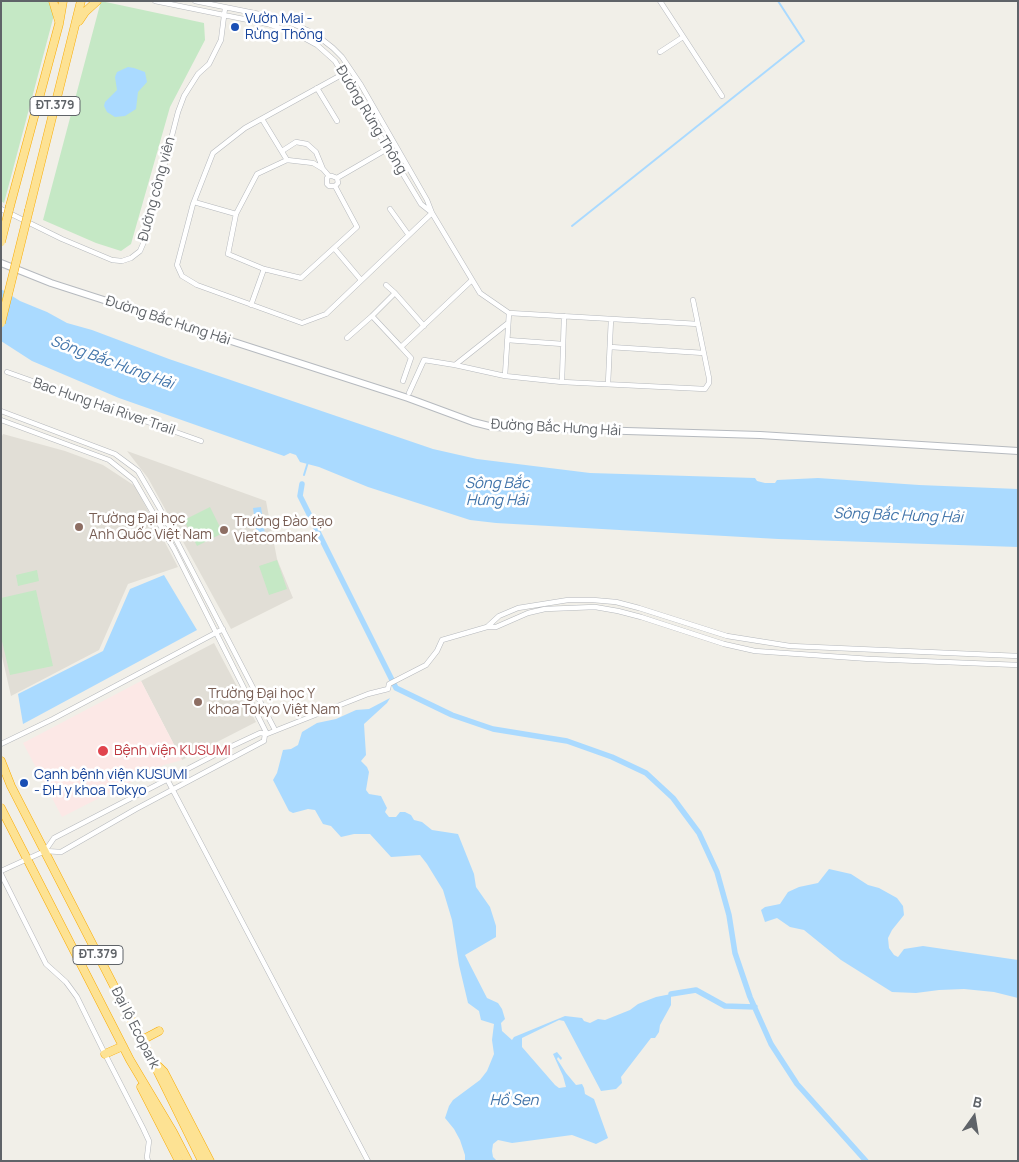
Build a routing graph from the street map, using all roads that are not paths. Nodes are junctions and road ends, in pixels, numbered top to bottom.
1 (54, 1) edge
2 (63, 1) edge
3 (81, 1) edge
4 (97, 1) edge
5 (156, 1) edge
6 (195, 1) edge
7 (660, 1) edge
8 (225, 8) junction
9 (223, 16) junction
10 (59, 24) junction
11 (76, 25) junction
12 (683, 37) junction
13 (660, 52) dead end
14 (343, 74) junction
15 (317, 88) junction
16 (722, 96) dead end
17 (262, 119) junction
18 (337, 121) dead end
19 (394, 145) junction
20 (388, 149) junction
21 (282, 151) junction
22 (287, 160) junction
23 (323, 169) junction
24 (330, 176) junction
25 (337, 178) junction
26 (335, 186) junction
27 (194, 202) junction
28 (1, 209) edge
29 (390, 209) dead end
30 (432, 213) junction
31 (236, 214) junction
32 (408, 234) junction
33 (1, 242) edge
34 (334, 248) junction
35 (1, 263) edge
36 (264, 269) junction
37 (361, 280) junction
38 (472, 280) junction
39 (386, 286) dead end
40 (395, 293) junction
41 (693, 300) dead end
42 (251, 305) junction
43 (509, 313) junction
44 (372, 316) junction
45 (564, 316) junction
46 (611, 319) junction
47 (1, 323) edge
48 (508, 323) junction
49 (698, 324) junction
50 (424, 326) junction
51 (347, 338) dead end
52 (507, 340) junction
53 (563, 344) junction
54 (610, 347) junction
55 (402, 348) junction
56 (704, 353) junction
57 (455, 365) junction
58 (7, 372) dead end
59 (505, 376) junction
60 (403, 380) dead end
61 (562, 382) junction
62 (608, 384) junction
63 (409, 393) dead end
64 (1, 411) edge
65 (1, 420) edge
66 (201, 441) dead end
67 (104, 450) junction
68 (1018, 450) edge
69 (102, 457) junction
70 (187, 561) junction
71 (181, 564) junction
72 (523, 607) junction
73 (525, 614) junction
74 (487, 627) junction
75 (223, 629) junction
76 (216, 633) junction
77 (751, 641) junction
78 (749, 649) junction
79 (964, 653) junction
80 (1018, 656) edge
81 (963, 662) junction
82 (1018, 665) edge
83 (276, 730) junction
84 (266, 734) junction
85 (1, 744) edge
86 (1, 761) edge
87 (167, 779) junction
88 (173, 790) junction
89 (1, 808) edge
90 (45, 851) junction
91 (28, 860) junction
92 (1, 872) edge
93 (159, 1031) dead end
94 (142, 1040) junction
95 (122, 1046) junction
96 (105, 1054) junction
97 (130, 1060) junction
98 (152, 1060) junction
99 (148, 1161) edge
100 (179, 1161) edge
101 (188, 1161) edge
102 (202, 1161) edge
103 (210, 1161) edge
104 (368, 1161) edge

1 - 10 highway
2 - 10 highway, ĐT.379
3 - 11 highway, ĐT.379
4 - 11 highway
5 - 9 street, Đường Rừng Thông
6 - 8 street, Đường Rừng Thông
7 - 12 street
8 - 9 street, Đường công viên
8 - 19 street, Đường Rừng Thông
9 - 14 street, Đường Rừng Thông
9 - 28 street, Đường công viên
10 - 33 highway, ĐT.379, bridge
11 - 47 highway, ĐT.379, bridge
12 - 13 street
12 - 16 street
14 - 15 street
14 - 20 street, Đường Rừng Thông
15 - 17 street
15 - 18 street
17 - 21 street
17 - 27 street
19 - 20 street
19 - 30 street, Đường Rừng Thông
20 - 25 street
20 - 30 street, Đường Rừng Thông
21 - 22 street
21 - 23 street
22 - 23 street
22 - 31 street
23 - 24 street
24 - 25 street
24 - 26 street
25 - 26 street
26 - 34 street
27 - 31 street
27 - 42 street
29 - 32 street
30 - 32 street
30 - 38 street, Đường Rừng Thông
31 - 36 street
32 - 37 street
34 - 36 street
34 - 37 street
35 - 68 street, Đường Bắc Hưng Hải
36 - 42 street
37 - 42 street
38 - 43 street, Đường Rừng Thông
38 - 50 street
39 - 40 street
40 - 44 street
40 - 50 street
41 - 49 street
43 - 45 street
43 - 48 street
44 - 51 street
44 - 55 street
45 - 46 street
45 - 53 street
46 - 49 street
46 - 54 street
48 - 52 street
48 - 57 street
49 - 56 street
50 - 55 street
52 - 53 street
52 - 59 street
53 - 61 street
54 - 56 street
54 - 62 street
55 - 60 street
56 - 62 street
57 - 59 street
57 - 63 street
58 - 66 street, Bac Hung Hai River Trail
59 - 61 street
61 - 62 street
64 - 67 street
65 - 69 street
67 - 69 street
67 - 70 street
69 - 71 street
70 - 71 street
70 - 75 street
71 - 76 street
72 - 73 street
72 - 74 street
72 - 77 street
73 - 74 street
73 - 78 street
74 - 83 street
75 - 76 street
75 - 83 street
76 - 84 street
76 - 85 street
77 - 78 street
77 - 79 street
78 - 81 street
79 - 80 street
79 - 81 street
81 - 82 street
83 - 84 street
84 - 87 street
84 - 88 street
86 - 90 highway, Đại lộ Ecopark / ĐT.379
87 - 88 street
87 - 90 street
88 - 90 street
88 - 104 street
89 - 91 highway, Đại lộ Ecopark / ĐT.379
90 - 91 street
90 - 94 highway, Đại lộ Ecopark / ĐT.379
91 - 92 street
91 - 95 highway, Đại lộ Ecopark / ĐT.379
92 - 96 street
93 - 94 highway
94 - 98 highway, Đại lộ Ecopark / ĐT.379
95 - 96 highway
95 - 97 highway, Đại lộ Ecopark / ĐT.379
96 - 99 street
97 - 100 highway
97 - 101 highway, Đại lộ Ecopark / ĐT.379
98 - 102 highway, Đại lộ Ecopark / ĐT.379
98 - 103 highway

